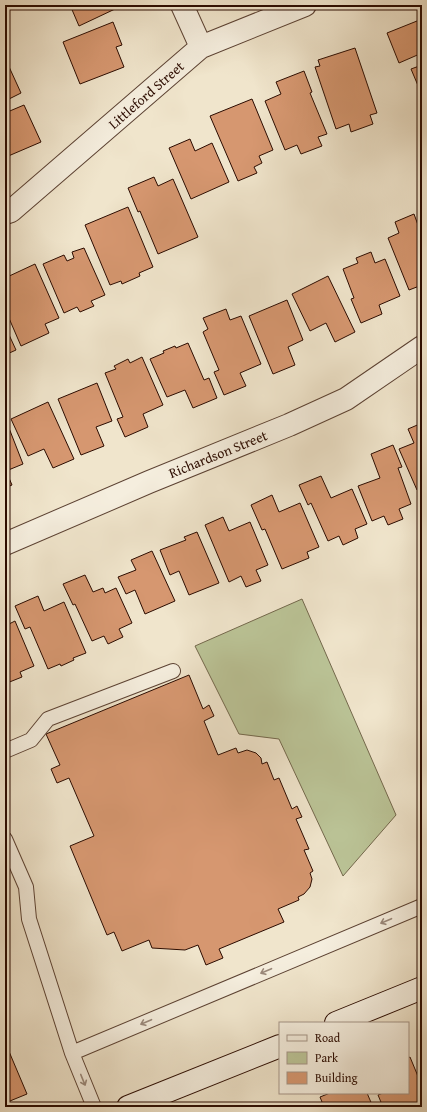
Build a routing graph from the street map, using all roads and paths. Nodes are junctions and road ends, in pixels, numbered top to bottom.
1 (182, 5) edge
2 (305, 5) edge
3 (202, 47) junction
4 (5, 213) edge
5 (422, 347) edge
6 (5, 544) edge
7 (173, 671) dead end
8 (5, 751) edge
9 (5, 839) edge
10 (422, 906) edge
11 (422, 988) edge
12 (338, 1022) edge
13 (279, 1046) edge
14 (72, 1053) junction
15 (94, 1107) edge
16 (128, 1107) edge

1 - 3 street
2 - 3 street, Littleford Street
3 - 4 street, Littleford Street
5 - 6 street, Richardson Street
7 - 8 lane
9 - 14 lane
10 -> 14 lane
11 - 12 street
13 - 16 street
14 -> 15 lane

